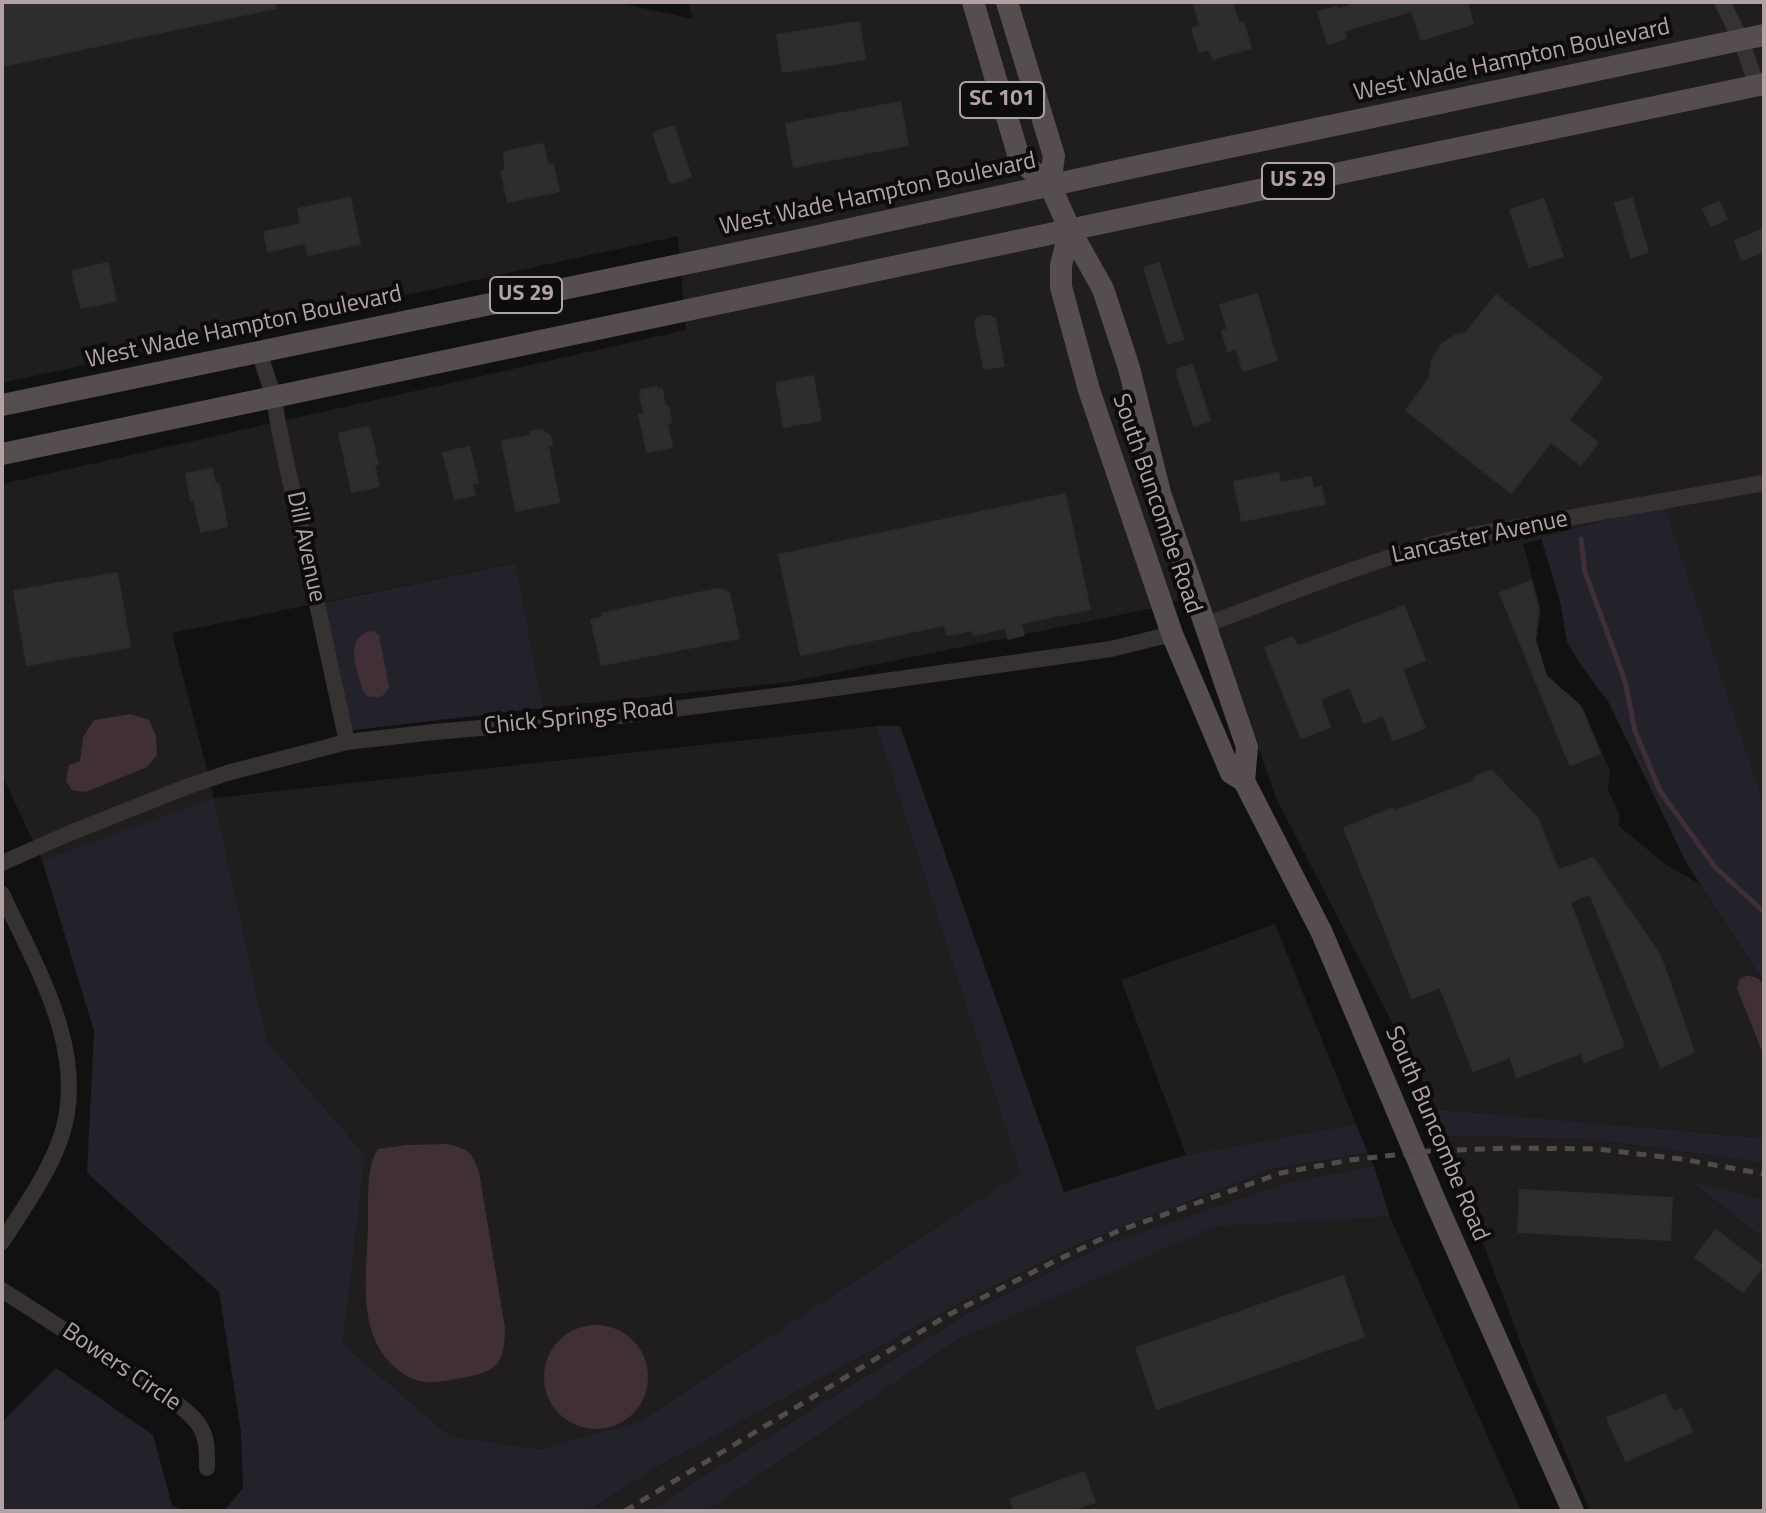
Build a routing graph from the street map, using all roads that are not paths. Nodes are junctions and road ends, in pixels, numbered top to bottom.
1 (973, 2) edge
2 (1007, 2) edge
3 (1722, 2) edge
4 (1764, 35) edge
5 (1741, 40) junction
6 (1760, 85) edge
7 (1050, 185) junction
8 (1070, 230) junction
9 (259, 352) junction
10 (274, 398) junction
11 (2, 405) edge
12 (2, 454) edge
13 (1764, 483) edge
14 (1205, 625) junction
15 (1172, 634) junction
16 (347, 742) junction
17 (1244, 781) junction
18 (2, 863) edge
19 (2, 894) edge
20 (2, 1242) edge
21 (2, 1290) edge
22 (207, 1468) dead end
23 (1573, 1511) edge

1 - 7 main road, SC 101
2 - 7 main road, SC 101
3 - 5 street
4 - 5 main road, West Wade Hampton Boulevard / US 29
5 - 6 street
5 - 7 main road, West Wade Hampton Boulevard / US 29
6 - 8 main road, US 29
7 - 8 main road, South Buncombe Road
7 - 9 main road, West Wade Hampton Boulevard / US 29
8 - 10 main road, US 29
8 - 14 main road, South Buncombe Road
8 - 15 main road, South Buncombe Road
9 - 10 street, Dill Avenue
9 - 11 main road, West Wade Hampton Boulevard / US 29
10 - 12 main road, US 29
10 - 16 street, Dill Avenue
13 - 14 street, Lancaster Avenue
14 - 17 main road, South Buncombe Road
15 - 16 street, Chick Springs Road
15 - 17 main road, South Buncombe Road
16 - 18 street, Chick Springs Road
17 - 23 main road, South Buncombe Road
19 - 20 street
21 - 22 street, Bowers Circle

